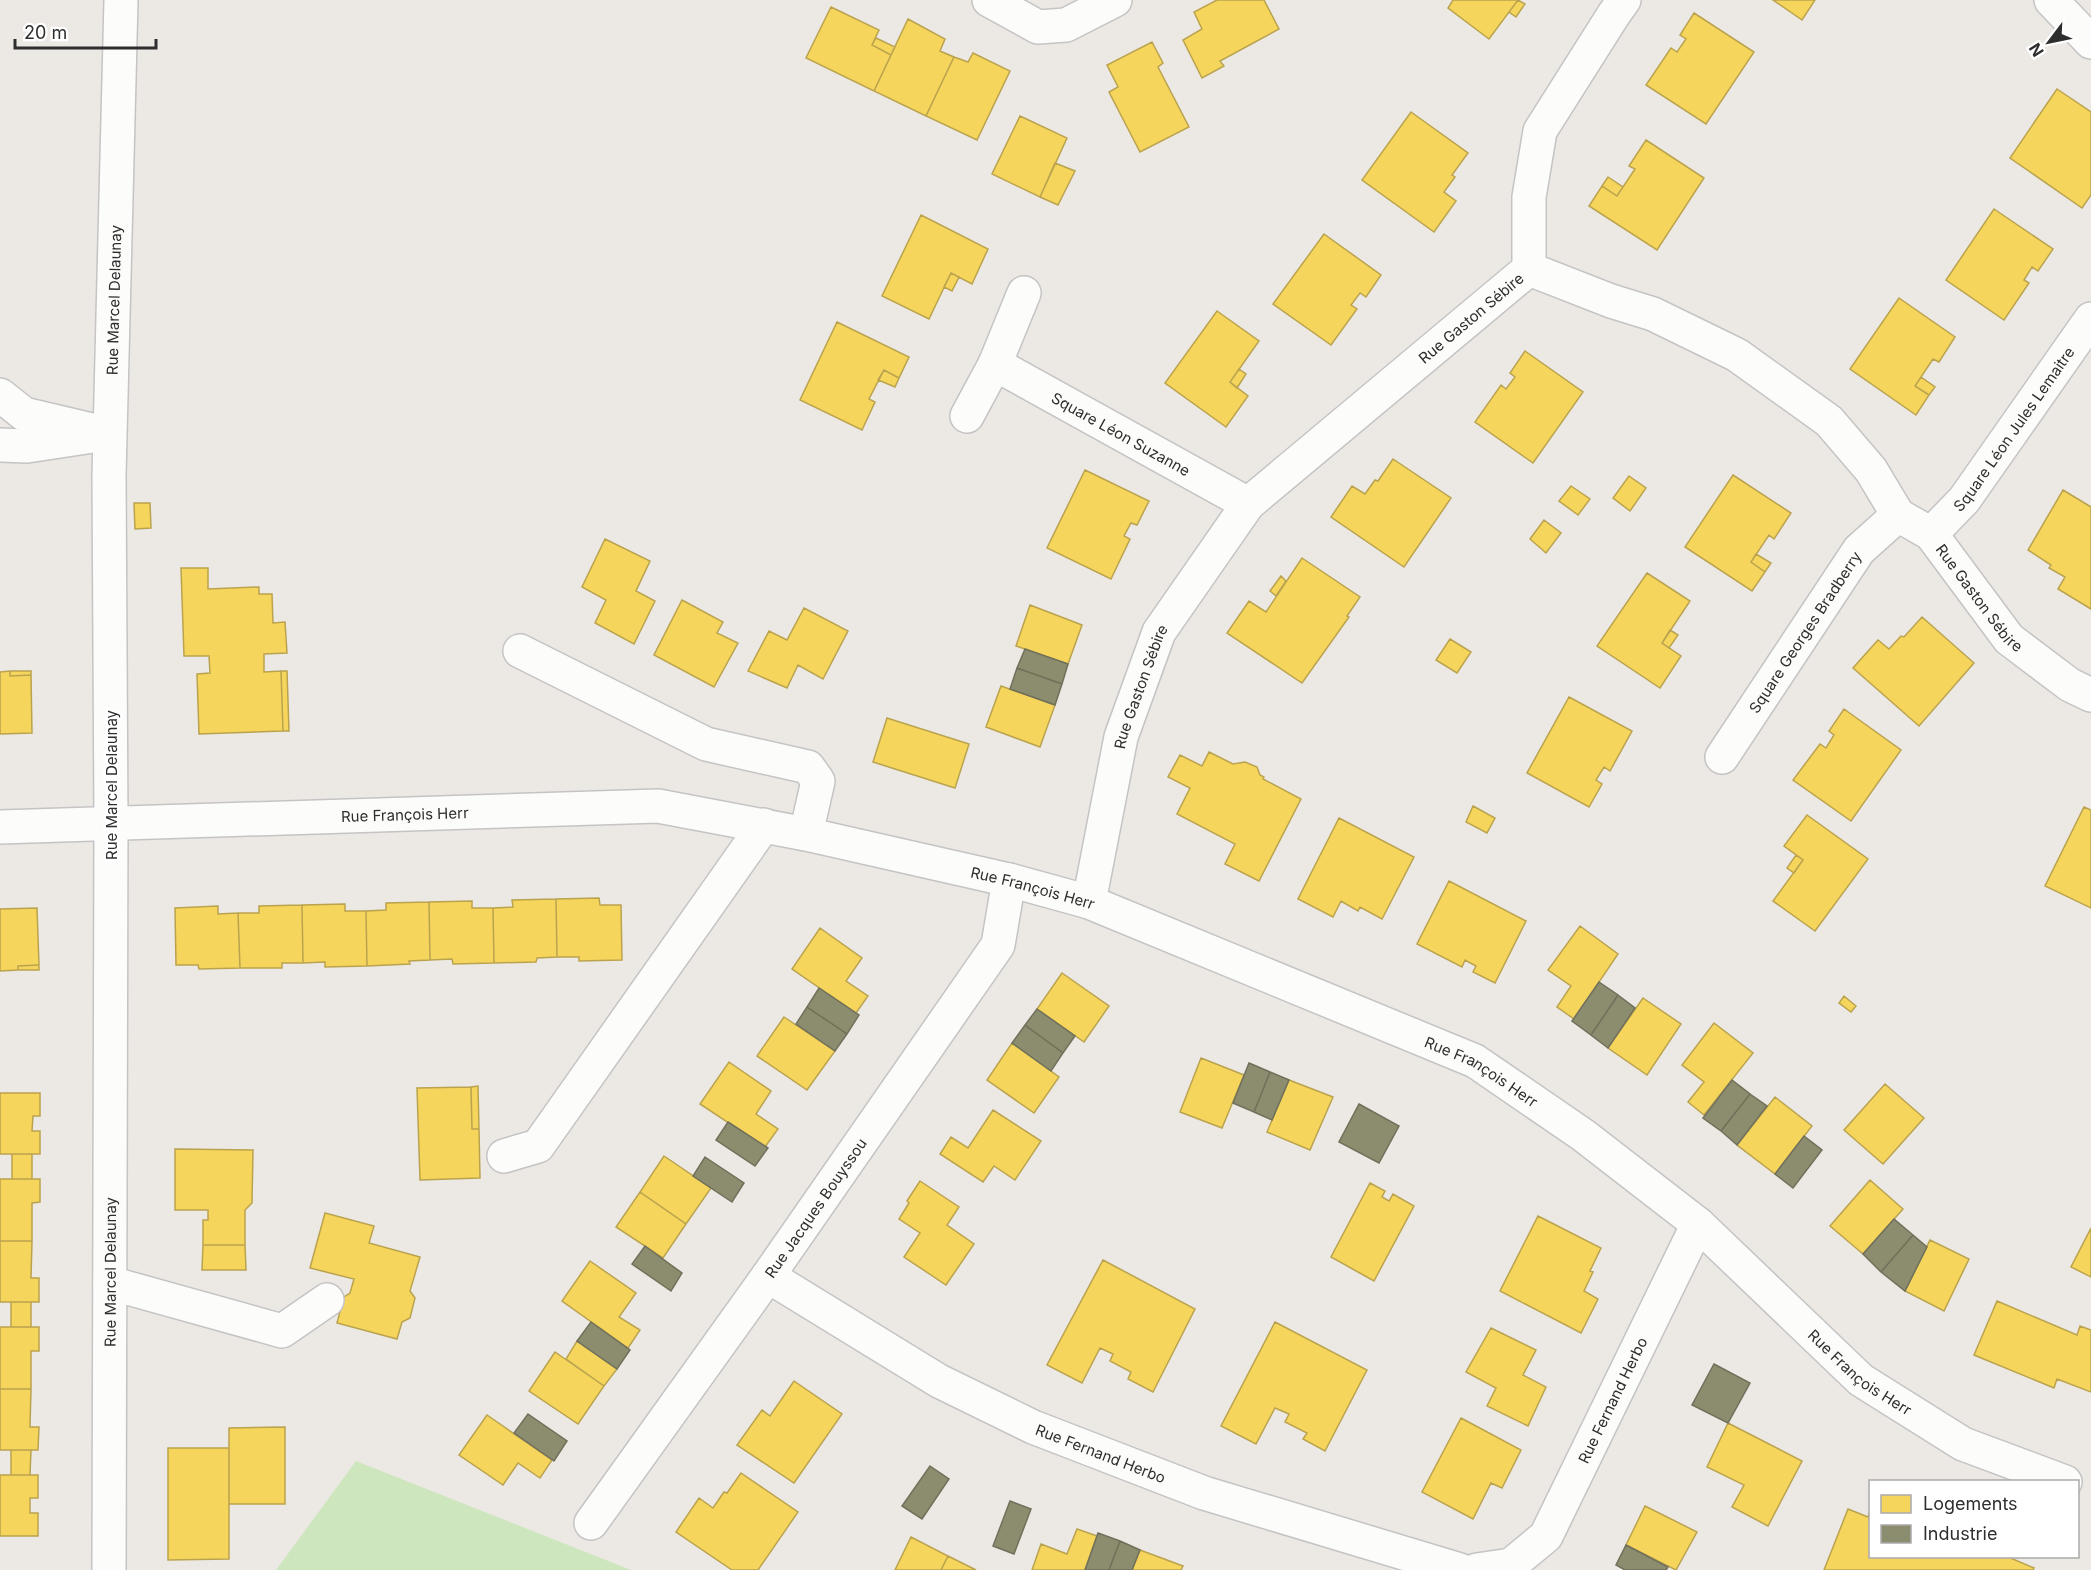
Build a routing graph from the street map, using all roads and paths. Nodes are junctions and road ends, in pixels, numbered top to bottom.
1 (121, 0) edge
2 (989, 0) edge
3 (1115, 0) edge
4 (1624, 0) edge
5 (2051, 0) edge
6 (2091, 42) edge
7 (1529, 269) junction
8 (1024, 293) dead end
9 (2091, 319) edge
10 (995, 364) junction
11 (0, 395) edge
12 (967, 417) dead end
13 (109, 434) junction
14 (0, 445) edge
15 (1248, 504) junction
16 (1898, 515) junction
17 (1930, 534) junction
18 (520, 651) dead end
19 (2091, 694) edge
20 (1722, 758) dead end
21 (111, 822) junction
22 (764, 825) junction
23 (0, 827) edge
24 (806, 834) junction
25 (1009, 879) junction
26 (1089, 902) junction
27 (504, 1156) dead end
28 (1698, 1224) junction
29 (768, 1276) junction
30 (110, 1283) junction
31 (327, 1300) dead end
32 (2060, 1480) edge
33 (591, 1523) dead end
34 (109, 1567) edge
35 (1512, 1568) edge
36 (1460, 1570) edge
37 (1478, 1570) edge

1 - 13 street, Rue Marcel Delaunay
2 - 3 street
4 - 7 street
5 - 6 street
7 - 15 street, Rue Gaston Sébire
7 - 16 street, Rue Gaston Sébire
8 - 10 street
9 - 17 street, Square Léon Jules Lemaitre
10 - 12 street
10 - 15 street, Square Léon Suzanne
11 - 13 street
13 - 14 street
13 - 21 street, Rue Marcel Delaunay
15 - 26 street, Rue Gaston Sébire
16 - 17 street, Rue Gaston Sébire
16 - 20 street, Square Georges Bradberry
17 - 19 street, Rue Gaston Sébire
18 - 24 street
21 - 22 street, Rue François Herr
21 - 23 street, Rue François Herr
21 - 30 street, Rue Marcel Delaunay
22 - 24 street, Rue François Herr
22 - 27 street
24 - 25 street, Rue François Herr
25 - 26 street, Rue François Herr
25 - 29 street, Rue Jacques Bouyssou
26 - 28 street, Rue François Herr
28 - 32 street, Rue François Herr
28 - 35 street, Rue Fernand Herbo
29 - 33 street, Rue Jacques Bouyssou
29 - 36 street, Rue Fernand Herbo
30 - 31 street
30 - 34 street, Rue Marcel Delaunay
35 - 37 street, Rue Fernand Herbo

